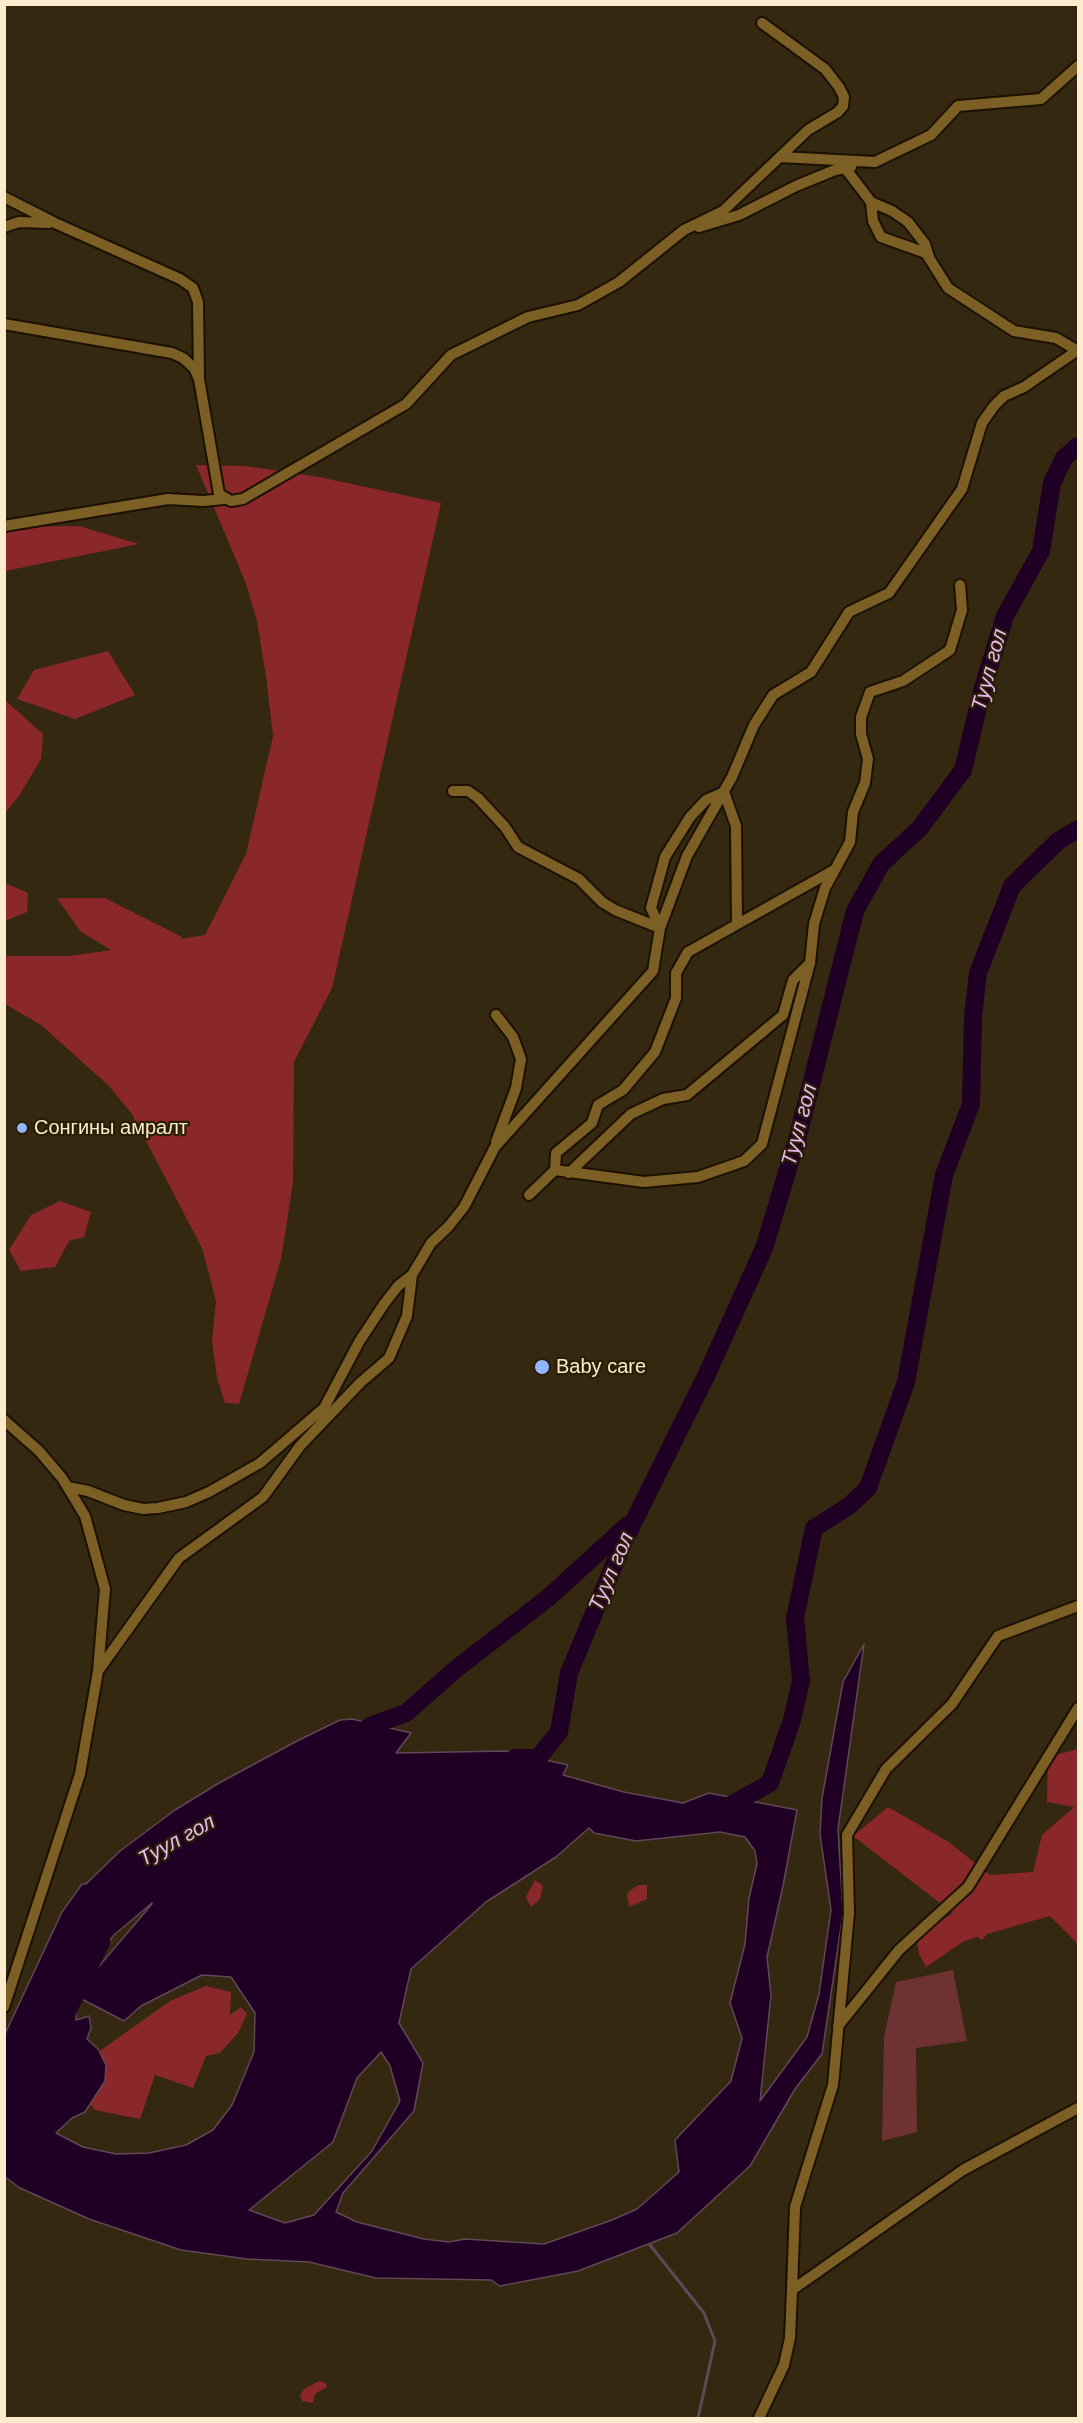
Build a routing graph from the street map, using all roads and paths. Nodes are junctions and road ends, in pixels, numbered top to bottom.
1 (762, 23) dead end
2 (1078, 66) edge
3 (780, 157) junction
4 (875, 162) junction
5 (845, 168) junction
6 (4, 197) edge
7 (871, 202) junction
8 (55, 223) junction
9 (4, 227) edge
10 (684, 230) junction
11 (928, 257) junction
12 (4, 324) edge
13 (1078, 350) edge
14 (199, 379) junction
15 (224, 499) junction
16 (4, 526) edge
17 (960, 585) dead end
18 (453, 791) dead end
19 (724, 792) junction
20 (835, 870) junction
21 (736, 924) junction
22 (660, 928) junction
23 (810, 963) junction
24 (496, 1015) dead end
25 (495, 1147) junction
26 (555, 1170) junction
27 (569, 1173) junction
28 (529, 1195) dead end
29 (412, 1275) junction
30 (4, 1420) edge
31 (68, 1487) junction
32 (1078, 1606) edge
33 (98, 1671) junction
34 (1078, 1708) edge
35 (4, 2007) edge
36 (838, 2026) junction
37 (1078, 2108) edge
38 (792, 2290) junction
39 (759, 2418) edge

1 - 3 street
2 - 4 street
3 - 4 street
3 - 10 street
4 - 5 street
5 - 7 street
5 - 10 street
6 - 8 street
7 - 11 street
7 - 11 street
8 - 9 street
8 - 14 street
10 - 15 street
11 - 13 street
12 - 14 street
13 - 19 street
14 - 15 street
15 - 16 street
17 - 20 street
18 - 22 street
19 - 21 street
19 - 22 street
19 - 22 street
20 - 21 street
20 - 23 street
21 - 26 street
22 - 25 street
23 - 27 street
23 - 27 street
24 - 25 street
25 - 29 street
26 - 27 street
26 - 28 street
29 - 31 street
29 - 33 street
30 - 31 street
31 - 33 street
32 - 36 street
33 - 35 street
34 - 36 street
36 - 38 street
37 - 38 street
38 - 39 street

